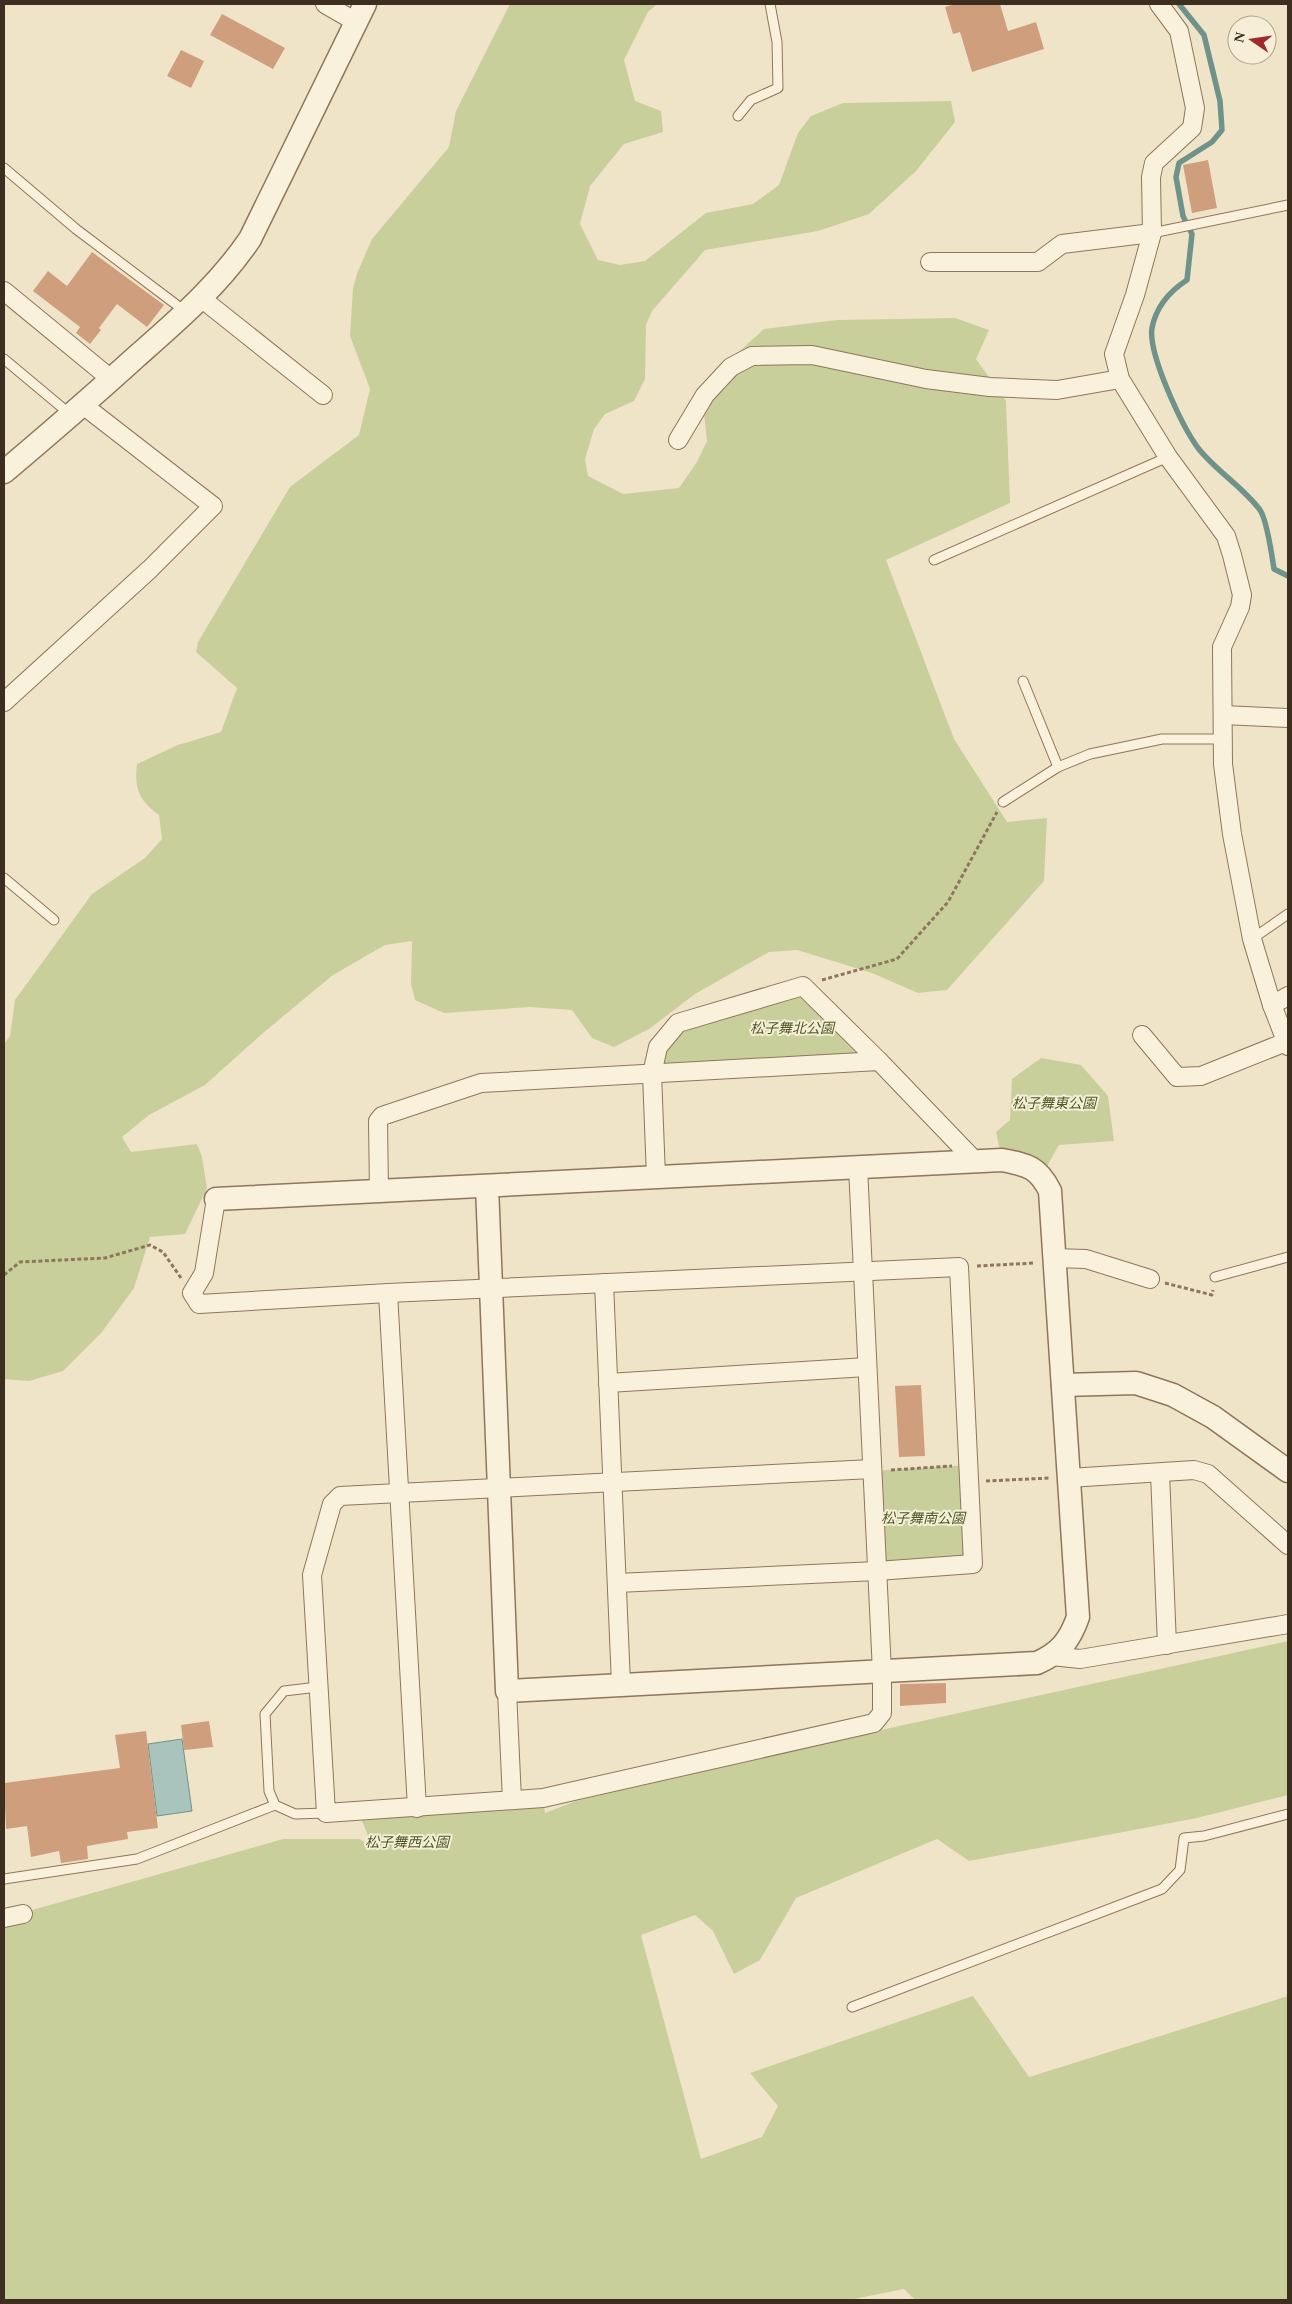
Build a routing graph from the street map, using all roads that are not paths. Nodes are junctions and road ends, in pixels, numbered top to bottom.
1 (325, 4) edge
2 (770, 4) edge
3 (1159, 4) edge
4 (361, 13) edge
5 (738, 116) dead end
6 (4, 168) edge
7 (1288, 205) edge
8 (1152, 233) junction
9 (930, 262) dead end
10 (4, 291) edge
11 (194, 305) junction
12 (4, 359) edge
13 (111, 379) junction
14 (1120, 379) junction
15 (323, 395) dead end
16 (77, 410) junction
17 (678, 440) dead end
18 (1168, 457) junction
19 (4, 472) edge
20 (934, 560) dead end
21 (1023, 681) dead end
22 (4, 702) edge
23 (1223, 714) junction
24 (1288, 718) edge
25 (1222, 739) junction
26 (1058, 767) junction
27 (1003, 802) road end
28 (4, 878) edge
29 (1288, 914) edge
30 (54, 920) dead end
31 (1252, 940) junction
32 (1288, 996) edge
33 (1272, 1005) junction
34 (1142, 1035) dead end
35 (1287, 1044) edge
36 (879, 1062) junction
37 (652, 1074) junction
38 (976, 1162) junction
39 (858, 1167) junction
40 (656, 1177) junction
41 (487, 1186) junction
42 (379, 1192) junction
43 (216, 1199) joint
44 (1288, 1257) edge
45 (1054, 1260) junction
46 (863, 1272) junction
47 (1215, 1277) road end
48 (1150, 1279) road end
49 (604, 1283) junction
50 (491, 1288) junction
51 (388, 1293) junction
52 (867, 1367) junction
53 (608, 1383) junction
54 (1063, 1385) junction
55 (872, 1470) junction
56 (1288, 1472) edge
57 (1160, 1473) junction
58 (1069, 1478) junction
59 (612, 1482) junction
60 (499, 1488) junction
61 (400, 1492) junction
62 (1288, 1545) edge
63 (877, 1571) junction
64 (617, 1583) junction
65 (1288, 1624) edge
66 (1167, 1645) junction
67 (1052, 1656) junction
68 (882, 1672) junction
69 (621, 1684) junction
70 (318, 1687) junction
71 (507, 1691) junction
72 (512, 1800) junction
73 (275, 1805) junction
74 (417, 1808) junction
75 (326, 1814) junction
76 (1288, 1814) edge
77 (4, 1879) edge
78 (23, 1914) dead end
79 (4, 1918) edge
80 (852, 2007) dead end

1 - 4 street
2 - 5 lane
3 - 8 street
4 - 11 street
6 - 11 lane
7 - 8 lane
8 - 9 street
8 - 14 street
10 - 13 street
11 - 13 street
11 - 15 street
12 - 16 lane
13 - 16 street
14 - 17 street
14 - 18 street
16 - 19 street
16 - 22 street
18 - 20 lane
18 - 23 street
21 - 26 lane
23 - 24 street
23 - 25 street
25 - 26 lane
25 - 31 street
26 - 27 lane
28 - 30 lane
29 - 31 lane
31 - 33 street
32 - 33 street
33 - 35 street
34 - 35 street
36 - 37 street
36 - 37 street
36 - 38 street
37 - 40 street
37 - 42 street
38 - 39 street
38 - 45 street
39 - 40 street
39 - 46 street
40 - 41 street
41 - 42 street
41 - 50 street
42 - 43 street
43 - 51 street
44 - 47 lane
45 - 48 street
45 - 54 street
46 - 49 street
46 - 52 street
46 - 63 street
49 - 50 street
49 - 53 street
50 - 51 street
50 - 60 street
51 - 61 street
52 - 53 street
52 - 55 street
53 - 59 street
54 - 56 street
54 - 58 street
55 - 59 street
55 - 63 street
57 - 58 street
57 - 62 street
57 - 66 street
58 - 67 street
59 - 60 street
59 - 64 street
60 - 61 street
60 - 71 street
61 - 70 street
61 - 74 street
63 - 64 street
63 - 68 street
64 - 69 street
65 - 66 street
66 - 67 street
67 - 68 street
68 - 69 street
68 - 72 street
69 - 71 street
70 - 73 lane
70 - 75 street
71 - 72 street
72 - 74 street
73 - 75 lane
73 - 77 lane
74 - 75 street
76 - 80 lane
78 - 79 street

